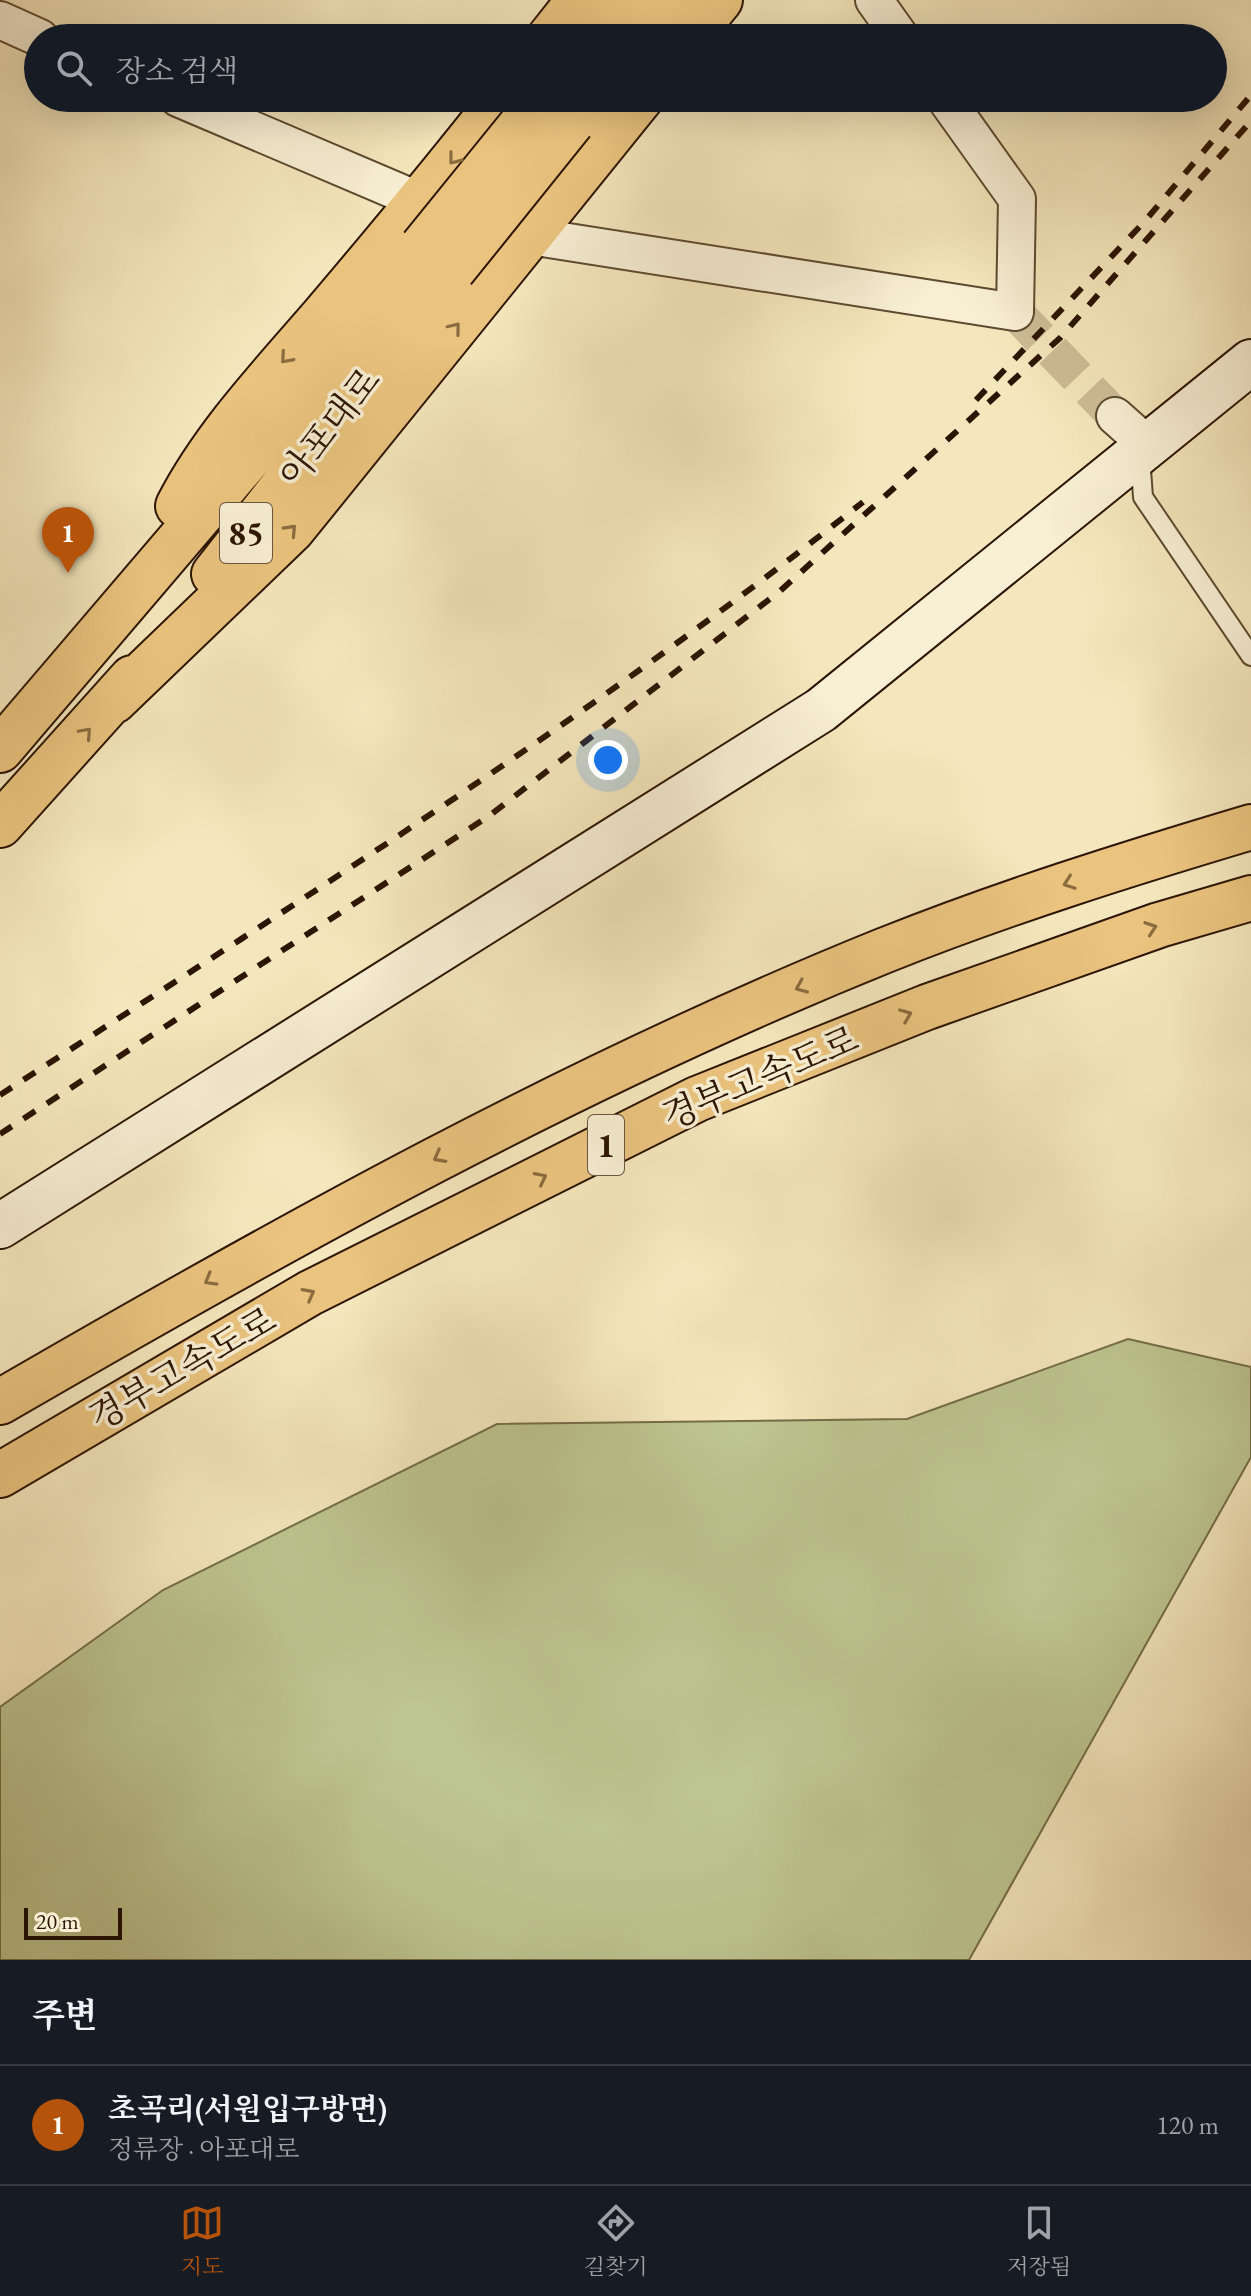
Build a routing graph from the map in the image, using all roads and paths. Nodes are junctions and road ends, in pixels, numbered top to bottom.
1 (579, 0) edge
2 (624, 0) edge
3 (674, 0) edge
4 (720, 0) edge
5 (874, 0) edge
6 (0, 20) edge
7 (560, 24) edge
8 (604, 24) edge
9 (654, 24) edge
10 (700, 24) edge
11 (891, 24) edge
12 (24, 31) edge
13 (210, 112) edge
14 (538, 112) edge
15 (543, 112) edge
16 (630, 112) edge
17 (955, 112) edge
18 (419, 203) junction
19 (530, 236) junction
20 (437, 259) junction
21 (1251, 362) edge
22 (1115, 416) tunnel mouth
23 (1140, 451) junction
24 (135, 590) junction
25 (1251, 656) edge
26 (114, 701) junction
27 (0, 750) edge
28 (0, 825) edge
29 (1251, 827) edge
30 (1251, 898) edge
31 (0, 1226) edge
32 (0, 1402) edge
33 (0, 1475) edge

1 - 7 main road
2 - 8 main road
3 - 9 main road
4 - 10 main road
5 - 11 street
6 - 12 street
13 - 18 street
14 -> 18 main road
15 - 20 main road, 아포대로 / 85, bridge
16 - 19 main road
17 - 19 street
18 - 19 street
18 -> 24 main road
26 -> 19 main road
20 - 24 main road, 아포대로 / 85
20 - 26 main road, 아포대로 / 85
21 - 23 street
22 - 23 street
23 - 25 lane
23 - 31 street
24 - 27 main road, 아포대로 / 85
28 -> 26 main road, 아포대로 / 85
29 -> 32 main road, 경부고속도로 / 1
33 -> 30 main road, 경부고속도로 / 1

